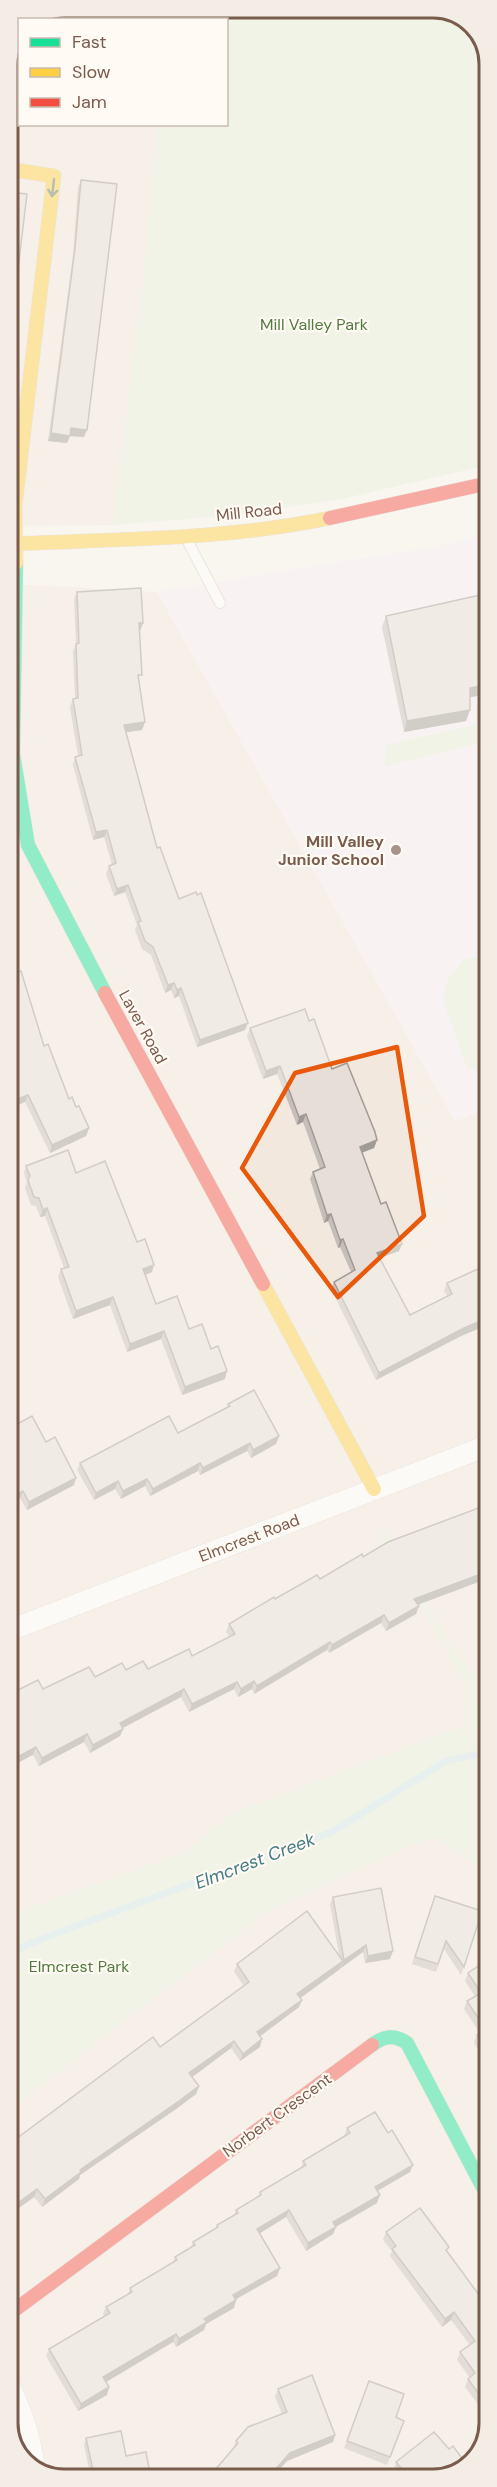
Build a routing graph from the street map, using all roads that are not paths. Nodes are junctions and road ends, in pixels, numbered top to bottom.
1 (18, 171) edge
2 (18, 481) edge
3 (479, 485) edge
4 (185, 535) junction
5 (18, 544) edge
6 (220, 603) dead end
7 (18, 784) edge
8 (479, 1449) edge
9 (374, 1489) junction
10 (18, 1626) edge
11 (479, 2180) edge
12 (18, 2308) edge
13 (18, 2404) edge
14 (32, 2455) edge

1 -> 2 street, Laver Road
3 - 4 street, Mill Road
4 - 5 street, Mill Road
4 - 6 lane
7 - 9 street, Laver Road
8 - 9 street, Elmcrest Road
9 - 10 street, Elmcrest Road
11 - 12 street, Norbert Crescent
13 - 14 street

